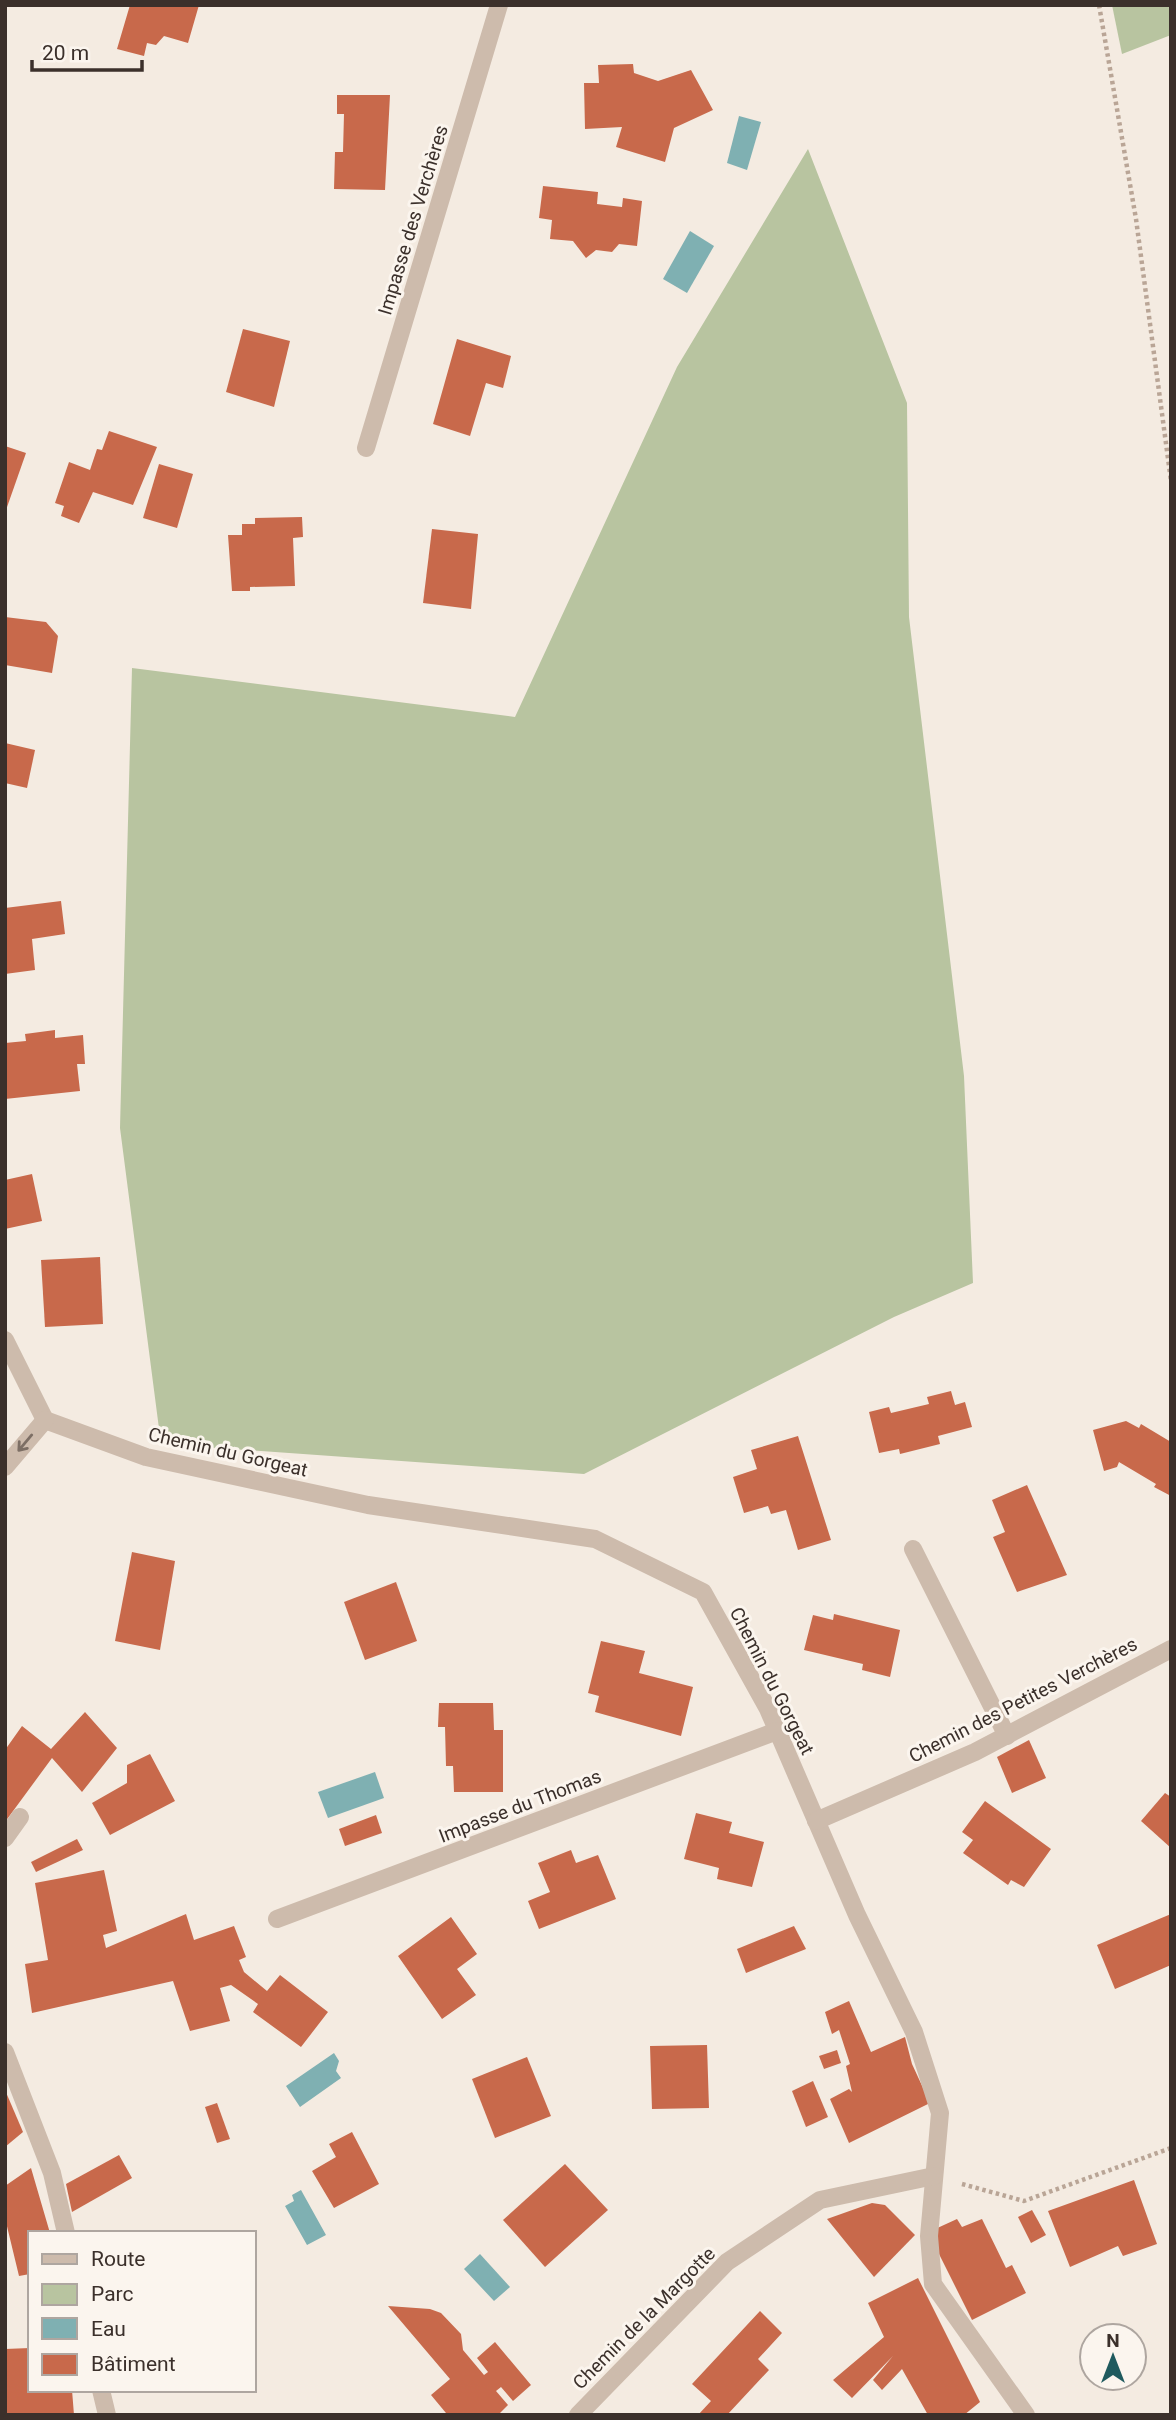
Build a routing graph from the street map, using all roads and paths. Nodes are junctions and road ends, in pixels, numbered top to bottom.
1 (499, 5) edge
2 (1099, 5) edge
3 (366, 448) dead end
4 (1171, 481) edge
5 (5, 1340) edge
6 (46, 1420) junction
7 (5, 1467) edge
8 (913, 1549) dead end
9 (1171, 1649) edge
10 (777, 1731) junction
11 (1007, 1736) junction
12 (20, 1817) dead end
13 (816, 1821) junction
14 (5, 1838) edge
15 (277, 1919) dead end
16 (5, 2052) edge
17 (1171, 2148) edge
18 (934, 2176) junction
19 (66, 2231) edge
20 (102, 2392) edge
21 (107, 2415) edge
22 (578, 2415) edge
23 (1026, 2415) edge

1 - 3 street, Impasse des Verchères
2 - 4 path
5 - 6 street
6 -> 7 street
6 - 10 street, Chemin du Gorgeat
8 - 11 street
9 - 11 street, Chemin des Petites Verchères
10 - 13 street, Chemin du Gorgeat
10 - 15 street, Impasse du Thomas
11 - 13 street, Chemin des Petites Verchères
12 - 14 street
13 - 18 street, Chemin du Gorgeat
16 - 19 street
17 - 18 path
18 - 22 street, Chemin de la Margotte
18 - 23 street, Chemin du Gorgeat
20 - 21 street

